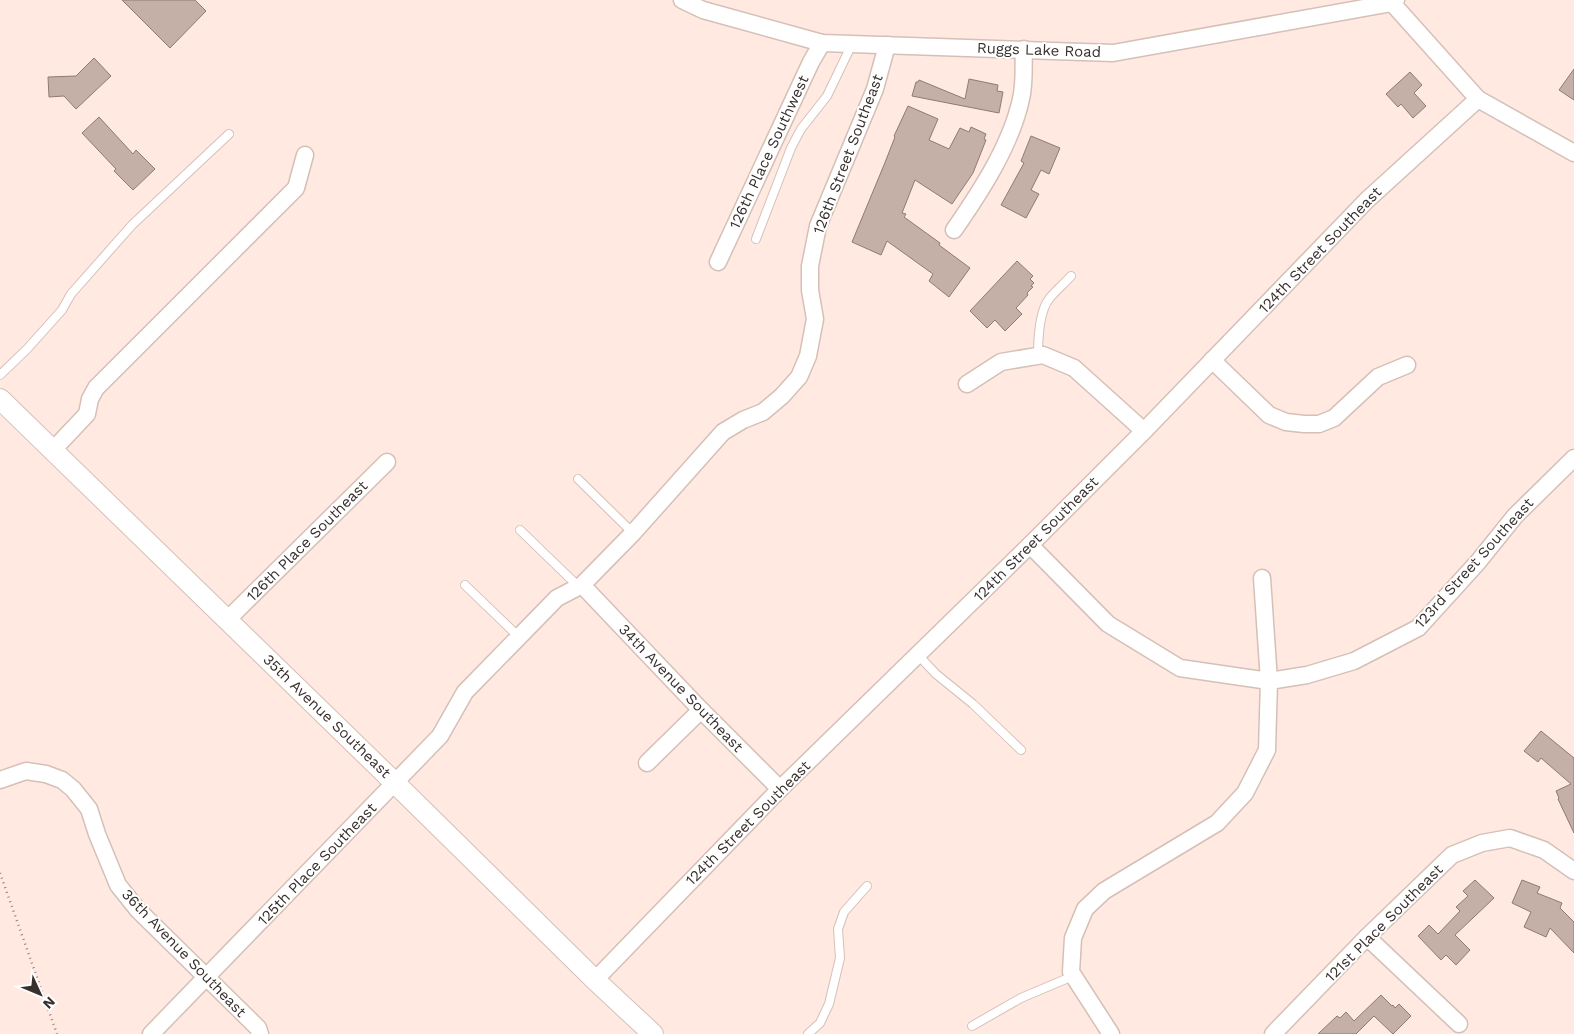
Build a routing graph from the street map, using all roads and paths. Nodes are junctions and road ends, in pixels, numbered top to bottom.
1 (682, 0) edge
2 (1394, 2) edge
3 (822, 43) junction
4 (852, 44) junction
5 (887, 45) junction
6 (1024, 49) junction
7 (1478, 98) junction
8 (229, 134) dead end
9 (1574, 154) edge
10 (305, 155) dead end
11 (954, 230) dead end
12 (756, 239) dead end
13 (718, 262) dead end
14 (1071, 276) dead end
15 (1038, 356) junction
16 (1212, 360) junction
17 (1407, 365) dead end
18 (0, 375) edge
19 (967, 384) dead end
20 (0, 398) edge
21 (1144, 431) junction
22 (53, 450) junction
23 (1574, 458) edge
24 (387, 462) dead end
25 (685, 476) joint
26 (578, 479) dead end
27 (520, 530) dead end
28 (633, 533) junction
29 (1030, 545) junction
30 (1262, 578) dead end
31 (465, 585) dead end
32 (580, 586) junction
33 (227, 620) junction
34 (519, 637) junction
35 (918, 655) junction
36 (1269, 681) junction
37 (701, 710) junction
38 (1021, 750) dead end
39 (646, 763) dead end
40 (0, 780) edge
41 (395, 783) junction
42 (780, 789) junction
43 (1574, 871) edge
44 (0, 873) edge
45 (867, 886) dead end
46 (1367, 937) junction
47 (1072, 974) junction
48 (206, 978) junction
49 (595, 980) junction
50 (1459, 1024) dead end
51 (972, 1026) dead end
52 (57, 1034) edge
53 (151, 1034) edge
54 (260, 1034) edge
55 (653, 1034) edge
56 (808, 1034) edge
57 (1111, 1034) edge
58 (1273, 1034) edge

1 - 3 street, Ruggs Lake Road
2 - 6 street, Ruggs Lake Road
2 - 7 street
3 - 4 street, Ruggs Lake Road
3 - 13 street, 126th Place Southwest
4 - 5 street, Ruggs Lake Road
4 - 12 lane
5 - 6 street, Ruggs Lake Road
5 - 25 street, 126th Street Southeast
6 - 11 street
7 - 9 street
7 - 16 street, 124th Street Southeast
8 - 18 lane
10 - 22 street
14 - 15 lane
15 - 19 street
15 - 21 street
16 - 17 street
16 - 21 street, 124th Street Southeast
20 - 22 street, 35th Avenue Southeast
21 - 29 street, 124th Street Southeast
22 - 33 street, 35th Avenue Southeast
23 - 36 street, 123rd Street Southeast
24 - 33 street, 126th Place Southeast
25 - 28 street, 125th Place Southeast
26 - 28 lane
27 - 32 lane
28 - 32 street, 125th Place Southeast
29 - 35 street, 124th Street Southeast
29 - 36 street, 123rd Street Southeast
30 - 36 street
31 - 34 lane
32 - 34 street, 125th Place Southeast
32 - 37 street, 34th Avenue Southeast
33 - 41 street, 35th Avenue Southeast
34 - 41 street, 125th Place Southeast
35 - 38 lane
35 - 42 street, 124th Street Southeast
36 - 47 street
37 - 39 street
37 - 42 street, 34th Avenue Southeast
40 - 48 street, 36th Avenue Southeast
41 - 48 street, 125th Place Southeast
41 - 49 street, 35th Avenue Southeast
42 - 49 street, 124th Street Southeast
43 - 46 street, 121st Place Southeast
44 - 52 path
45 - 56 lane
46 - 50 street
46 - 58 street, 121st Place Southeast
47 - 51 lane
47 - 57 street
48 - 53 street, 125th Place Southeast
48 - 54 street, 36th Avenue Southeast
49 - 55 street, 35th Avenue Southeast

